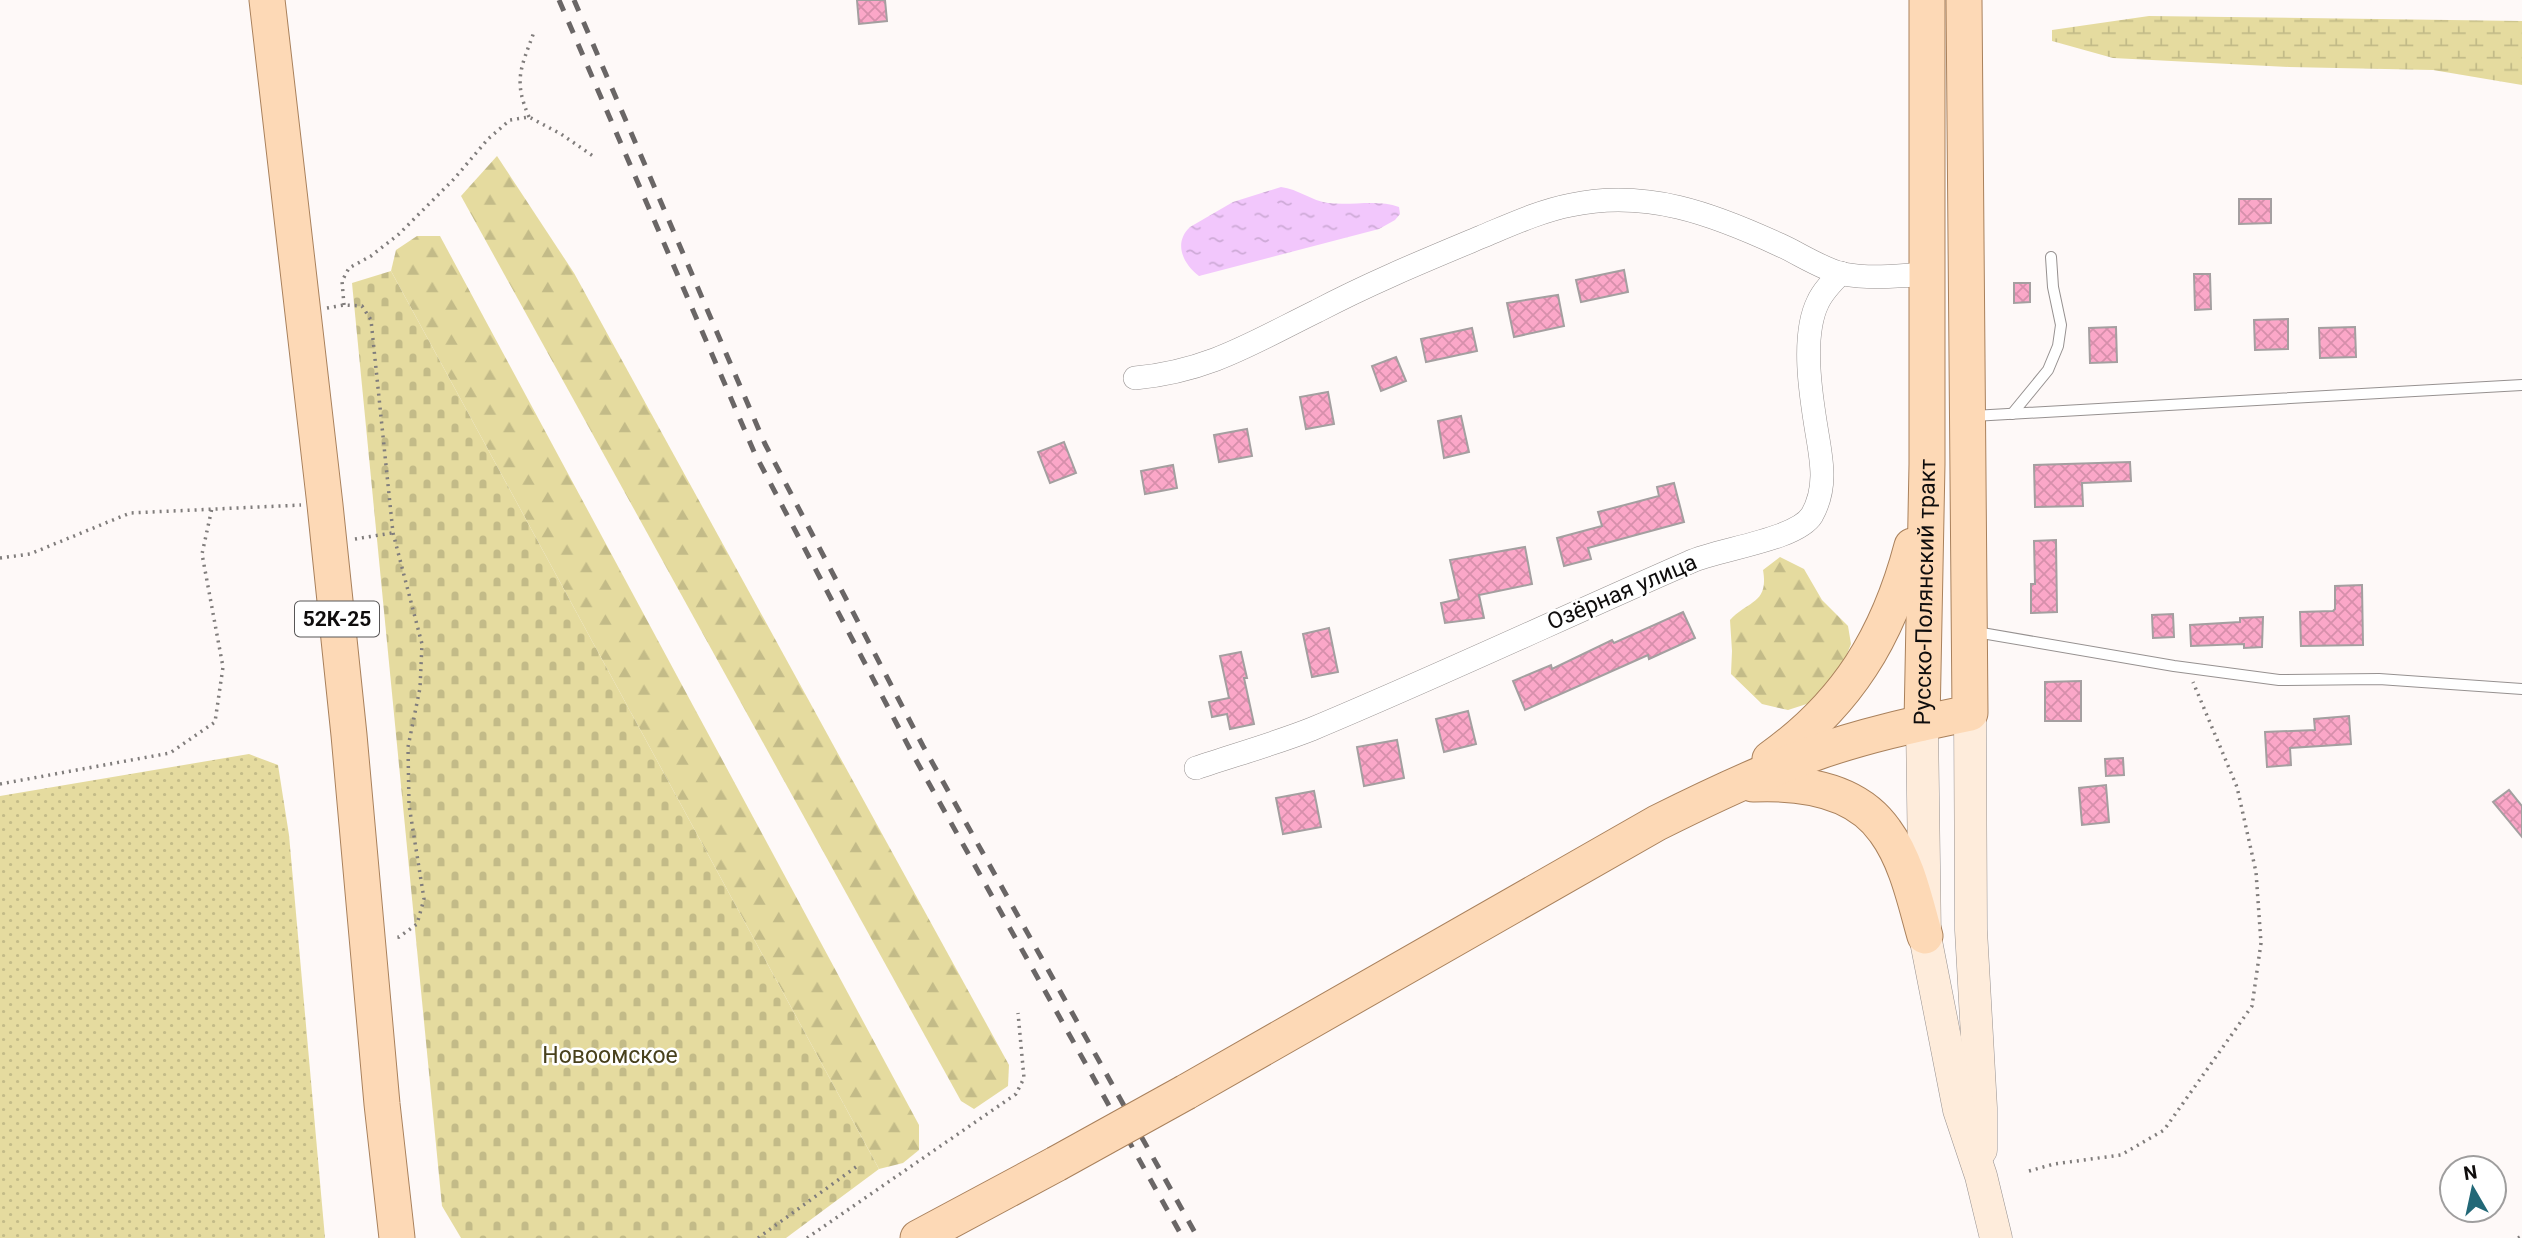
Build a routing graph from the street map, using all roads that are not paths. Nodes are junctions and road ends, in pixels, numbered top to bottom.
1 (267, 0) edge
2 (1927, 0) edge
3 (1964, 0) edge
4 (2051, 257) dead end
5 (1841, 273) junction
6 (1927, 274) junction
7 (1135, 378) dead end
8 (2522, 384) edge
9 (2012, 414) junction
10 (1968, 416) junction
11 (1927, 464) junction
12 (1969, 631) junction
13 (2522, 689) edge
14 (1970, 713) junction
15 (1922, 723) junction
16 (1196, 768) dead end
17 (1732, 785) junction
18 (1926, 936) junction
19 (1981, 1176) junction
20 (397, 1238) edge
21 (918, 1238) edge
22 (1996, 1238) edge

1 - 20 main road, 52К-25
2 - 6 main road, Русско-Полянский тракт
3 - 10 main road, Русско-Полянский тракт
4 - 9 lane
5 - 6 street
5 - 7 street
5 - 16 street, Озёрная улица
6 - 11 main road, Русско-Полянский тракт
8 - 9 lane
9 - 10 lane
10 - 12 main road, Русско-Полянский тракт
11 - 15 main road, Русско-Полянский тракт
11 - 17 main road
12 - 13 lane
12 - 14 main road, Русско-Полянский тракт
14 - 15 main road
14 - 19 main road, Русско-Полянский тракт
15 - 17 main road
15 - 18 main road, Русско-Полянский тракт
17 - 18 main road
17 - 21 main road, bridge
18 - 19 main road, Русско-Полянский тракт
19 - 22 main road, Русско-Полянский тракт

